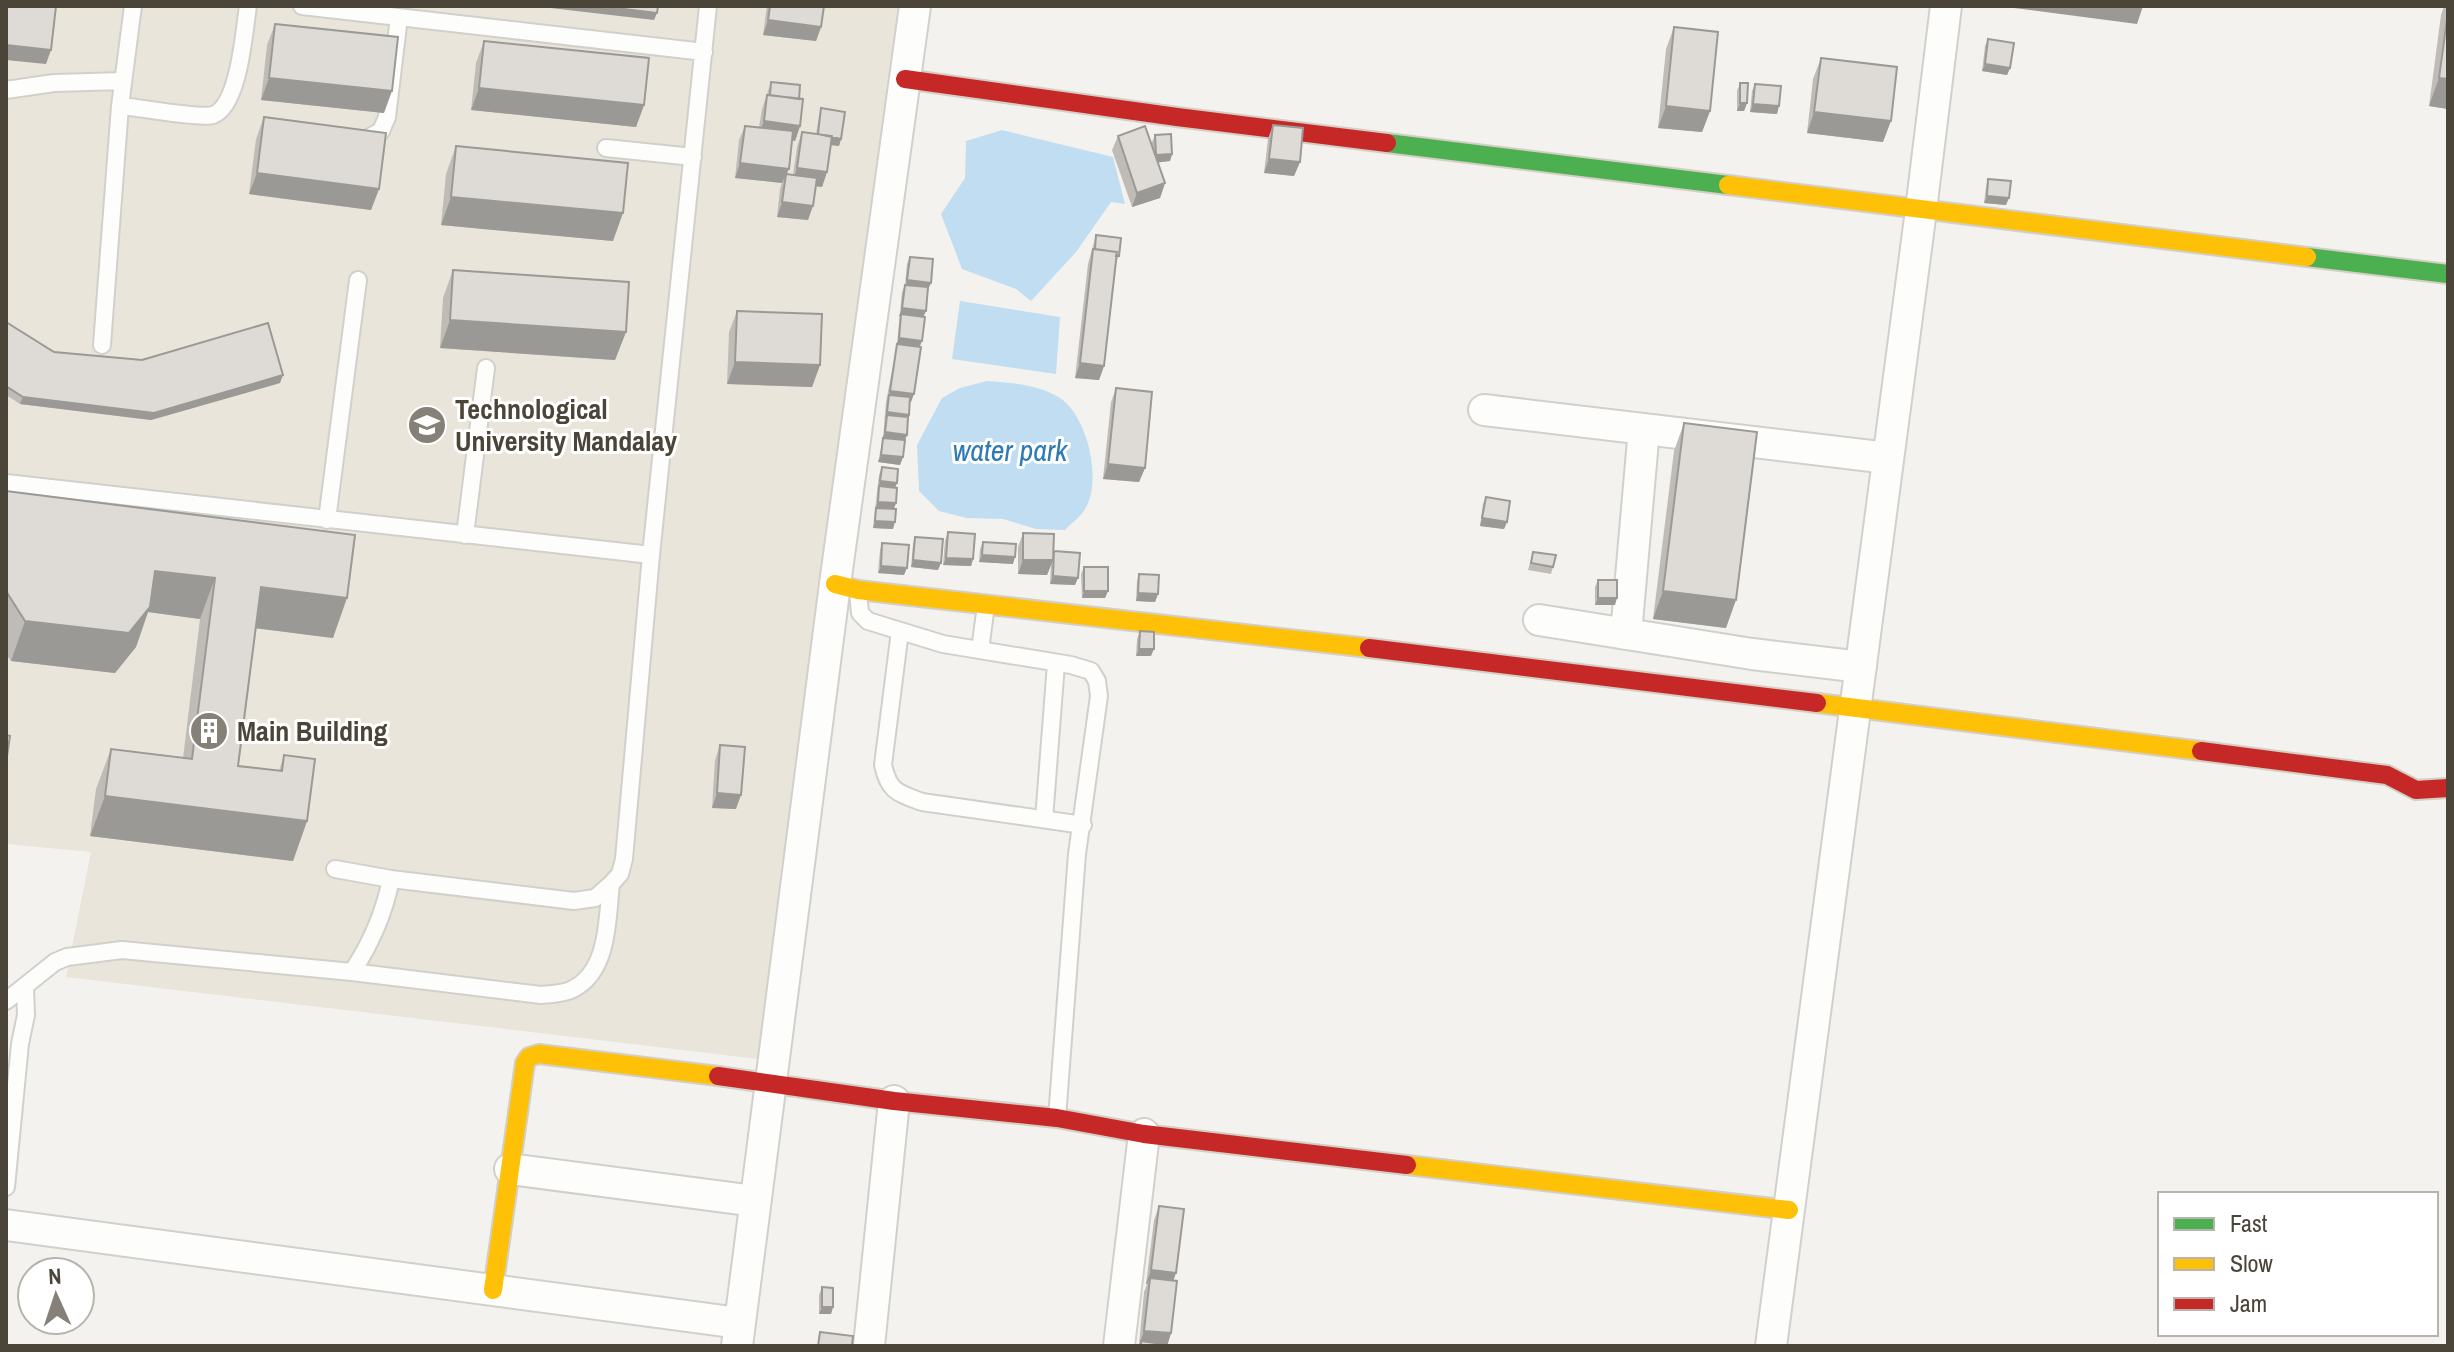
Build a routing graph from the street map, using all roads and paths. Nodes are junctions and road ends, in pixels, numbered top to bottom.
1 (133, 6) edge
2 (248, 6) edge
3 (302, 6) edge
4 (708, 6) edge
5 (915, 6) edge
6 (1946, 6) edge
7 (399, 17) junction
8 (704, 52) junction
9 (905, 79) junction
10 (123, 81) junction
11 (6, 90) edge
12 (120, 106) junction
13 (350, 141) edge
14 (605, 148) dead end
15 (693, 157) junction
16 (1921, 209) junction
17 (2448, 274) edge
18 (358, 280) dead end
19 (102, 345) dead end
20 (486, 368) dead end
21 (1484, 410) dead end
22 (1644, 429) junction
23 (1888, 458) junction
24 (6, 483) edge
25 (327, 520) junction
26 (465, 535) junction
27 (651, 555) junction
28 (847, 587) junction
29 (986, 604) junction
30 (1539, 620) dead end
31 (900, 631) junction
32 (1626, 634) junction
33 (980, 650) junction
34 (1056, 664) junction
35 (1861, 667) junction
36 (1856, 708) junction
37 (2448, 788) edge
38 (1044, 819) junction
39 (1083, 825) junction
40 (335, 869) dead end
41 (391, 879) junction
42 (611, 884) junction
43 (352, 972) junction
44 (25, 988) junction
45 (6, 1001) edge
46 (6, 1011) edge
47 (26, 1015) junction
48 (770, 1082) junction
49 (894, 1101) junction
50 (1057, 1118) junction
51 (1144, 1134) junction
52 (510, 1169) junction
53 (6, 1187) edge
54 (755, 1201) junction
55 (1789, 1210) junction
56 (6, 1225) edge
57 (493, 1290) junction
58 (738, 1335) edge
59 (869, 1346) edge
60 (1119, 1346) edge
61 (1771, 1346) edge

1 - 10 lane
2 - 12 lane
3 - 7 lane
4 - 8 lane
5 - 9 street
6 - 16 street
7 - 8 lane
7 - 13 lane
8 - 15 lane
9 - 16 street
9 - 28 street
10 - 11 lane
10 - 12 lane
12 - 19 lane
14 - 15 lane
15 - 27 lane
16 - 17 street
16 - 23 street
18 - 25 lane
20 - 26 lane
21 - 22 street
22 - 23 street
22 - 32 street
23 - 35 street
24 - 25 lane
25 - 26 lane
26 - 27 lane
27 - 42 lane
28 - 29 street
28 - 31 lane
28 - 48 street
29 - 33 lane
29 - 36 street
30 - 32 street
31 - 33 lane
31 - 38 lane
32 - 35 street
33 - 34 lane
34 - 38 lane
34 - 39 lane
35 - 36 street
36 - 37 street
36 - 55 street
38 - 39 lane
39 - 50 lane
40 - 41 lane
41 - 42 lane
41 - 43 lane
42 - 43 lane
43 - 44 lane
44 - 45 lane
44 - 47 lane
46 - 47 lane
47 - 53 lane
48 - 49 street
48 - 52 street
48 - 54 street
49 - 50 street
49 - 59 street
50 - 51 street
51 - 55 street
51 - 60 street
52 - 54 street
52 - 57 street
54 - 58 street
55 - 61 street
56 - 57 street
57 - 58 street

